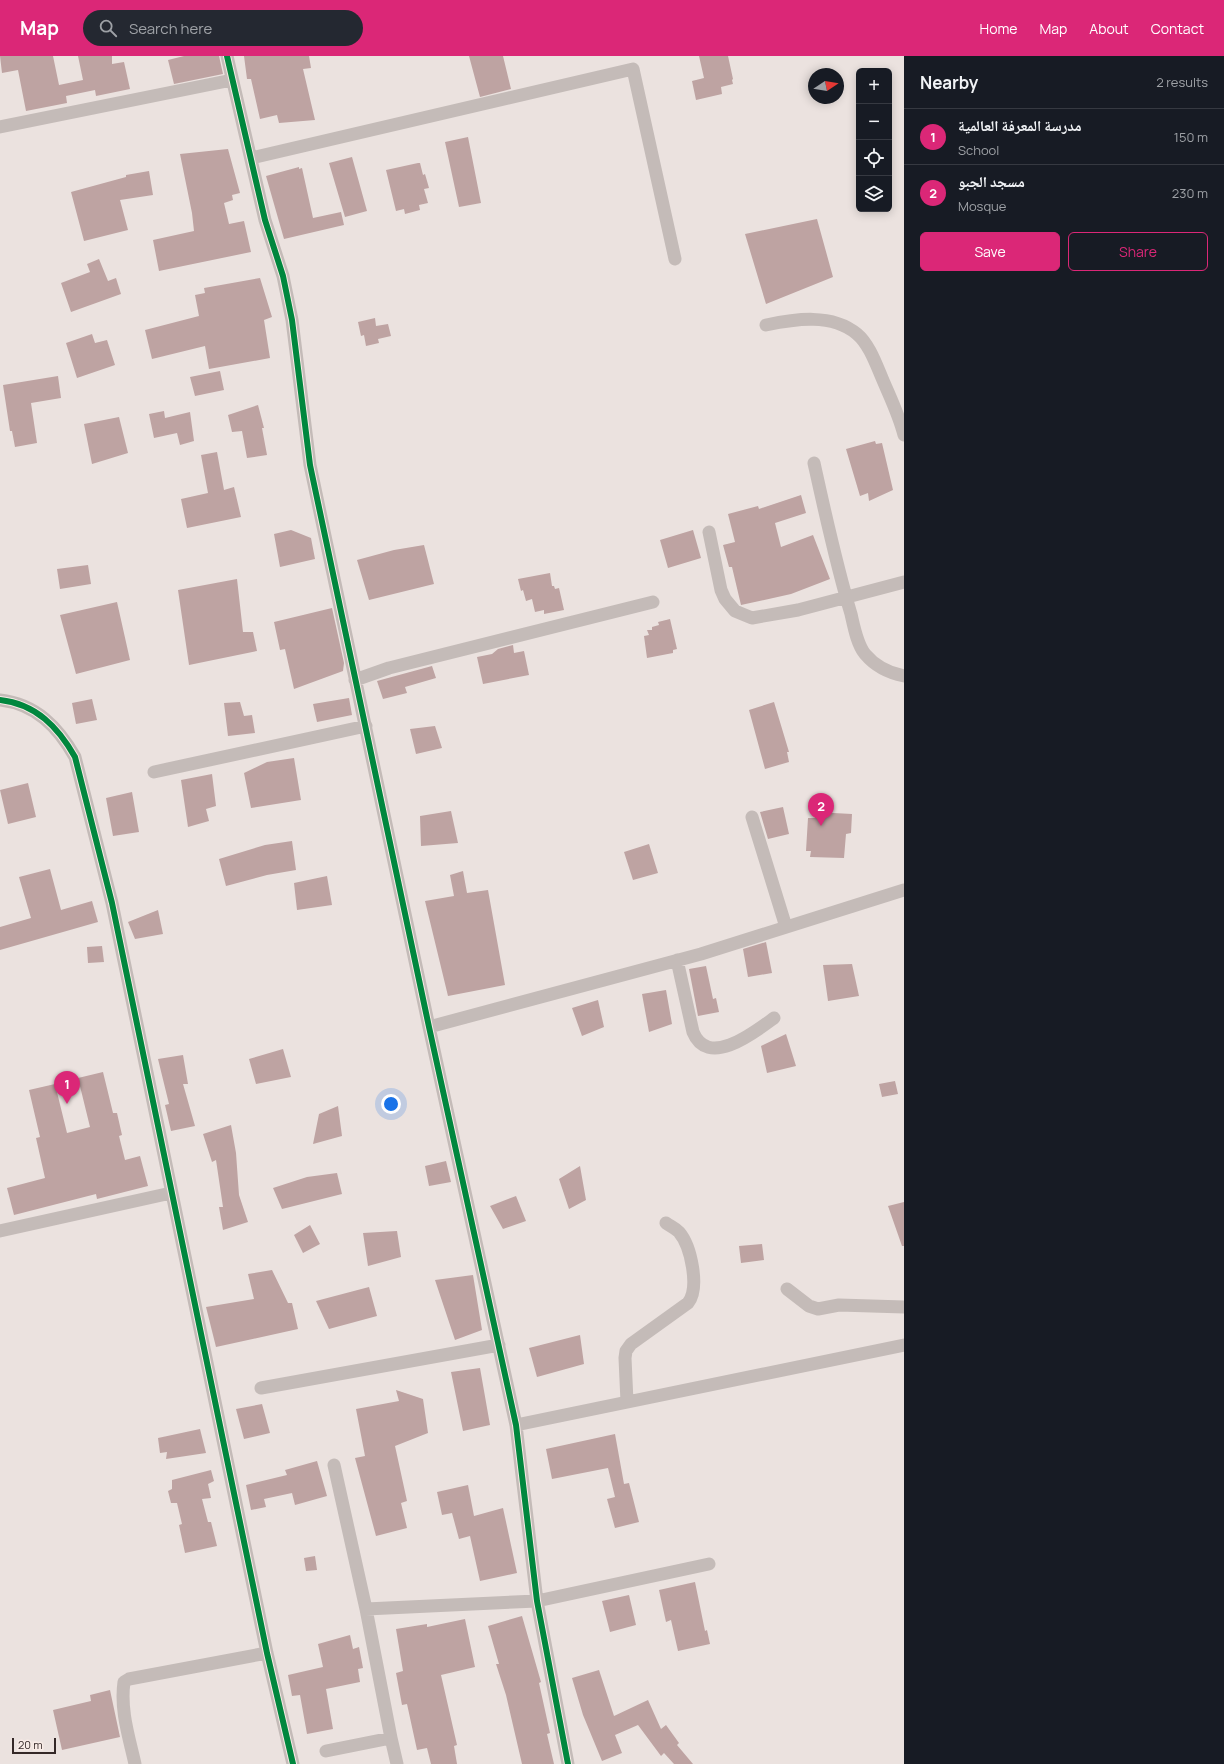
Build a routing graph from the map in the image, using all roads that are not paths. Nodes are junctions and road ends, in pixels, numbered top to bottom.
1 (227, 56) edge
2 (232, 80) junction
3 (0, 127) edge
4 (251, 158) junction
5 (675, 259) dead end
6 (766, 325) dead end
7 (904, 435) edge
8 (814, 463) dead end
9 (709, 532) dead end
10 (904, 582) edge
11 (846, 598) junction
12 (653, 602) dead end
13 (904, 676) edge
14 (355, 680) junction
15 (0, 700) edge
16 (366, 726) junction
17 (154, 772) dead end
18 (752, 817) dead end
19 (904, 890) edge
20 (786, 927) junction
21 (677, 960) junction
22 (774, 1018) dead end
23 (429, 1027) junction
24 (171, 1193) junction
25 (666, 1223) dead end
26 (0, 1231) edge
27 (787, 1289) dead end
28 (904, 1307) edge
29 (499, 1345) junction
30 (904, 1345) edge
31 (261, 1388) dead end
32 (627, 1402) junction
33 (516, 1425) junction
34 (334, 1465) dead end
35 (708, 1564) dead end
36 (537, 1601) junction
37 (366, 1610) junction
38 (267, 1652) junction
39 (391, 1738) junction
40 (326, 1751) dead end
41 (135, 1764) edge
42 (293, 1764) edge
43 (397, 1764) edge
44 (568, 1764) edge

1 - 2 street
2 - 3 street
2 - 4 street
4 - 5 street
4 - 14 street
6 - 7 street
8 - 11 street
9 - 11 street
10 - 11 street
11 - 13 street
12 - 14 street
14 - 16 street
15 - 24 street
16 - 17 street
16 - 23 street
18 - 20 street
19 - 20 street
20 - 21 street
21 - 22 street
21 - 23 street
23 - 29 street
24 - 26 street
24 - 38 street
25 - 32 street
27 - 28 street
29 - 31 street
29 - 33 street
30 - 32 street
32 - 33 street
33 - 36 street
34 - 37 street
35 - 36 street
36 - 37 street
36 - 44 street
37 - 39 street
38 - 41 street
38 - 42 street
39 - 40 street
39 - 43 street

